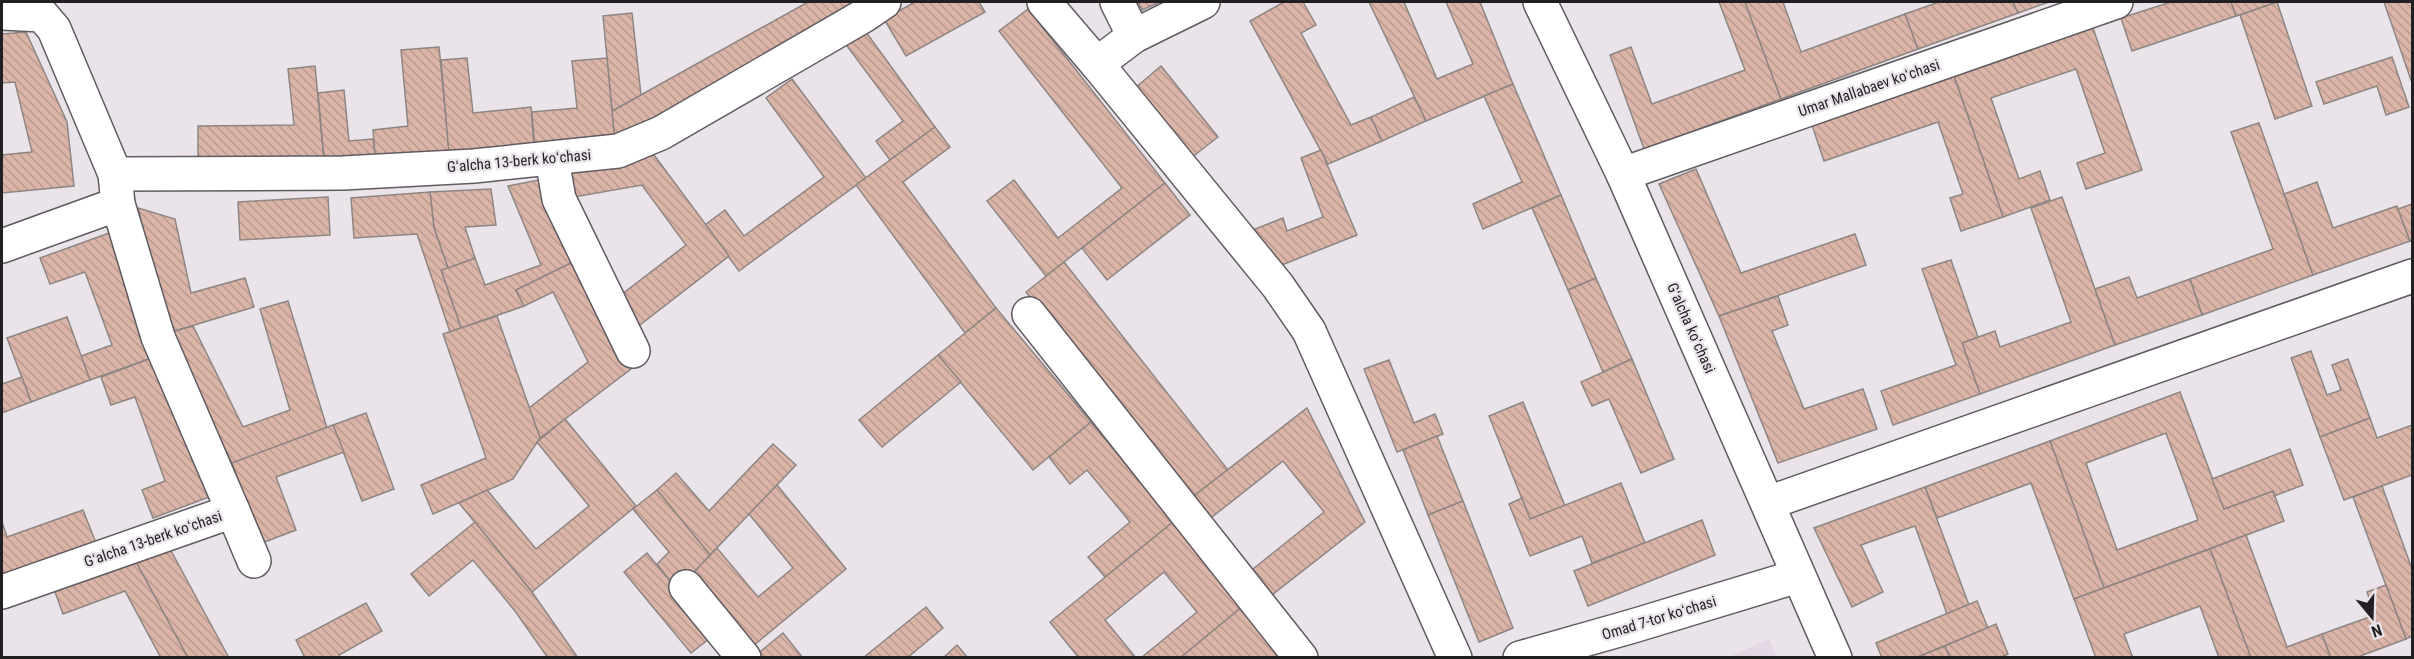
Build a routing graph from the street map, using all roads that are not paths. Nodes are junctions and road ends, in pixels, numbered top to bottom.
1 (884, 2) edge
2 (1044, 2) edge
3 (1117, 2) edge
4 (1203, 2) edge
5 (1540, 2) edge
6 (2116, 2) edge
7 (41, 8) edge
8 (2, 13) edge
9 (1134, 36) junction
10 (1097, 64) junction
11 (552, 159) junction
12 (1623, 174) junction
13 (117, 189) junction
14 (2, 246) edge
15 (2412, 276) edge
16 (1029, 314) dead end
17 (633, 351) dead end
18 (1768, 502) junction
19 (233, 510) junction
20 (254, 561) dead end
21 (1798, 576) junction
22 (686, 587) dead end
23 (2, 592) edge
24 (744, 657) edge
25 (1301, 657) edge
26 (1455, 657) edge
27 (1521, 657) edge
28 (1834, 657) edge

1 - 11 street, Gʻalcha 13-berk koʻchasi
2 - 10 street
3 - 9 street
4 - 9 street
5 - 12 street, Gʻalcha koʻchasi
6 - 12 street, Umar Mallabaev koʻchasi
7 - 8 street, Gʻalcha 13-berk koʻchasi
7 - 13 street, Gʻalcha 13-berk koʻchasi
9 - 10 street
10 - 26 street
11 - 13 street, Gʻalcha 13-berk koʻchasi
11 - 17 street
12 - 18 street, Gʻalcha koʻchasi
13 - 14 street, Gʻalcha 13-berk koʻchasi
13 - 19 street, Gʻalcha 13-berk koʻchasi
15 - 18 street
16 - 25 street
18 - 21 street, Gʻalcha koʻchasi
19 - 20 street
19 - 23 street, Gʻalcha 13-berk koʻchasi
21 - 27 street, Omad 7-tor koʻchasi
21 - 28 street, Gʻalcha koʻchasi
22 - 24 street

